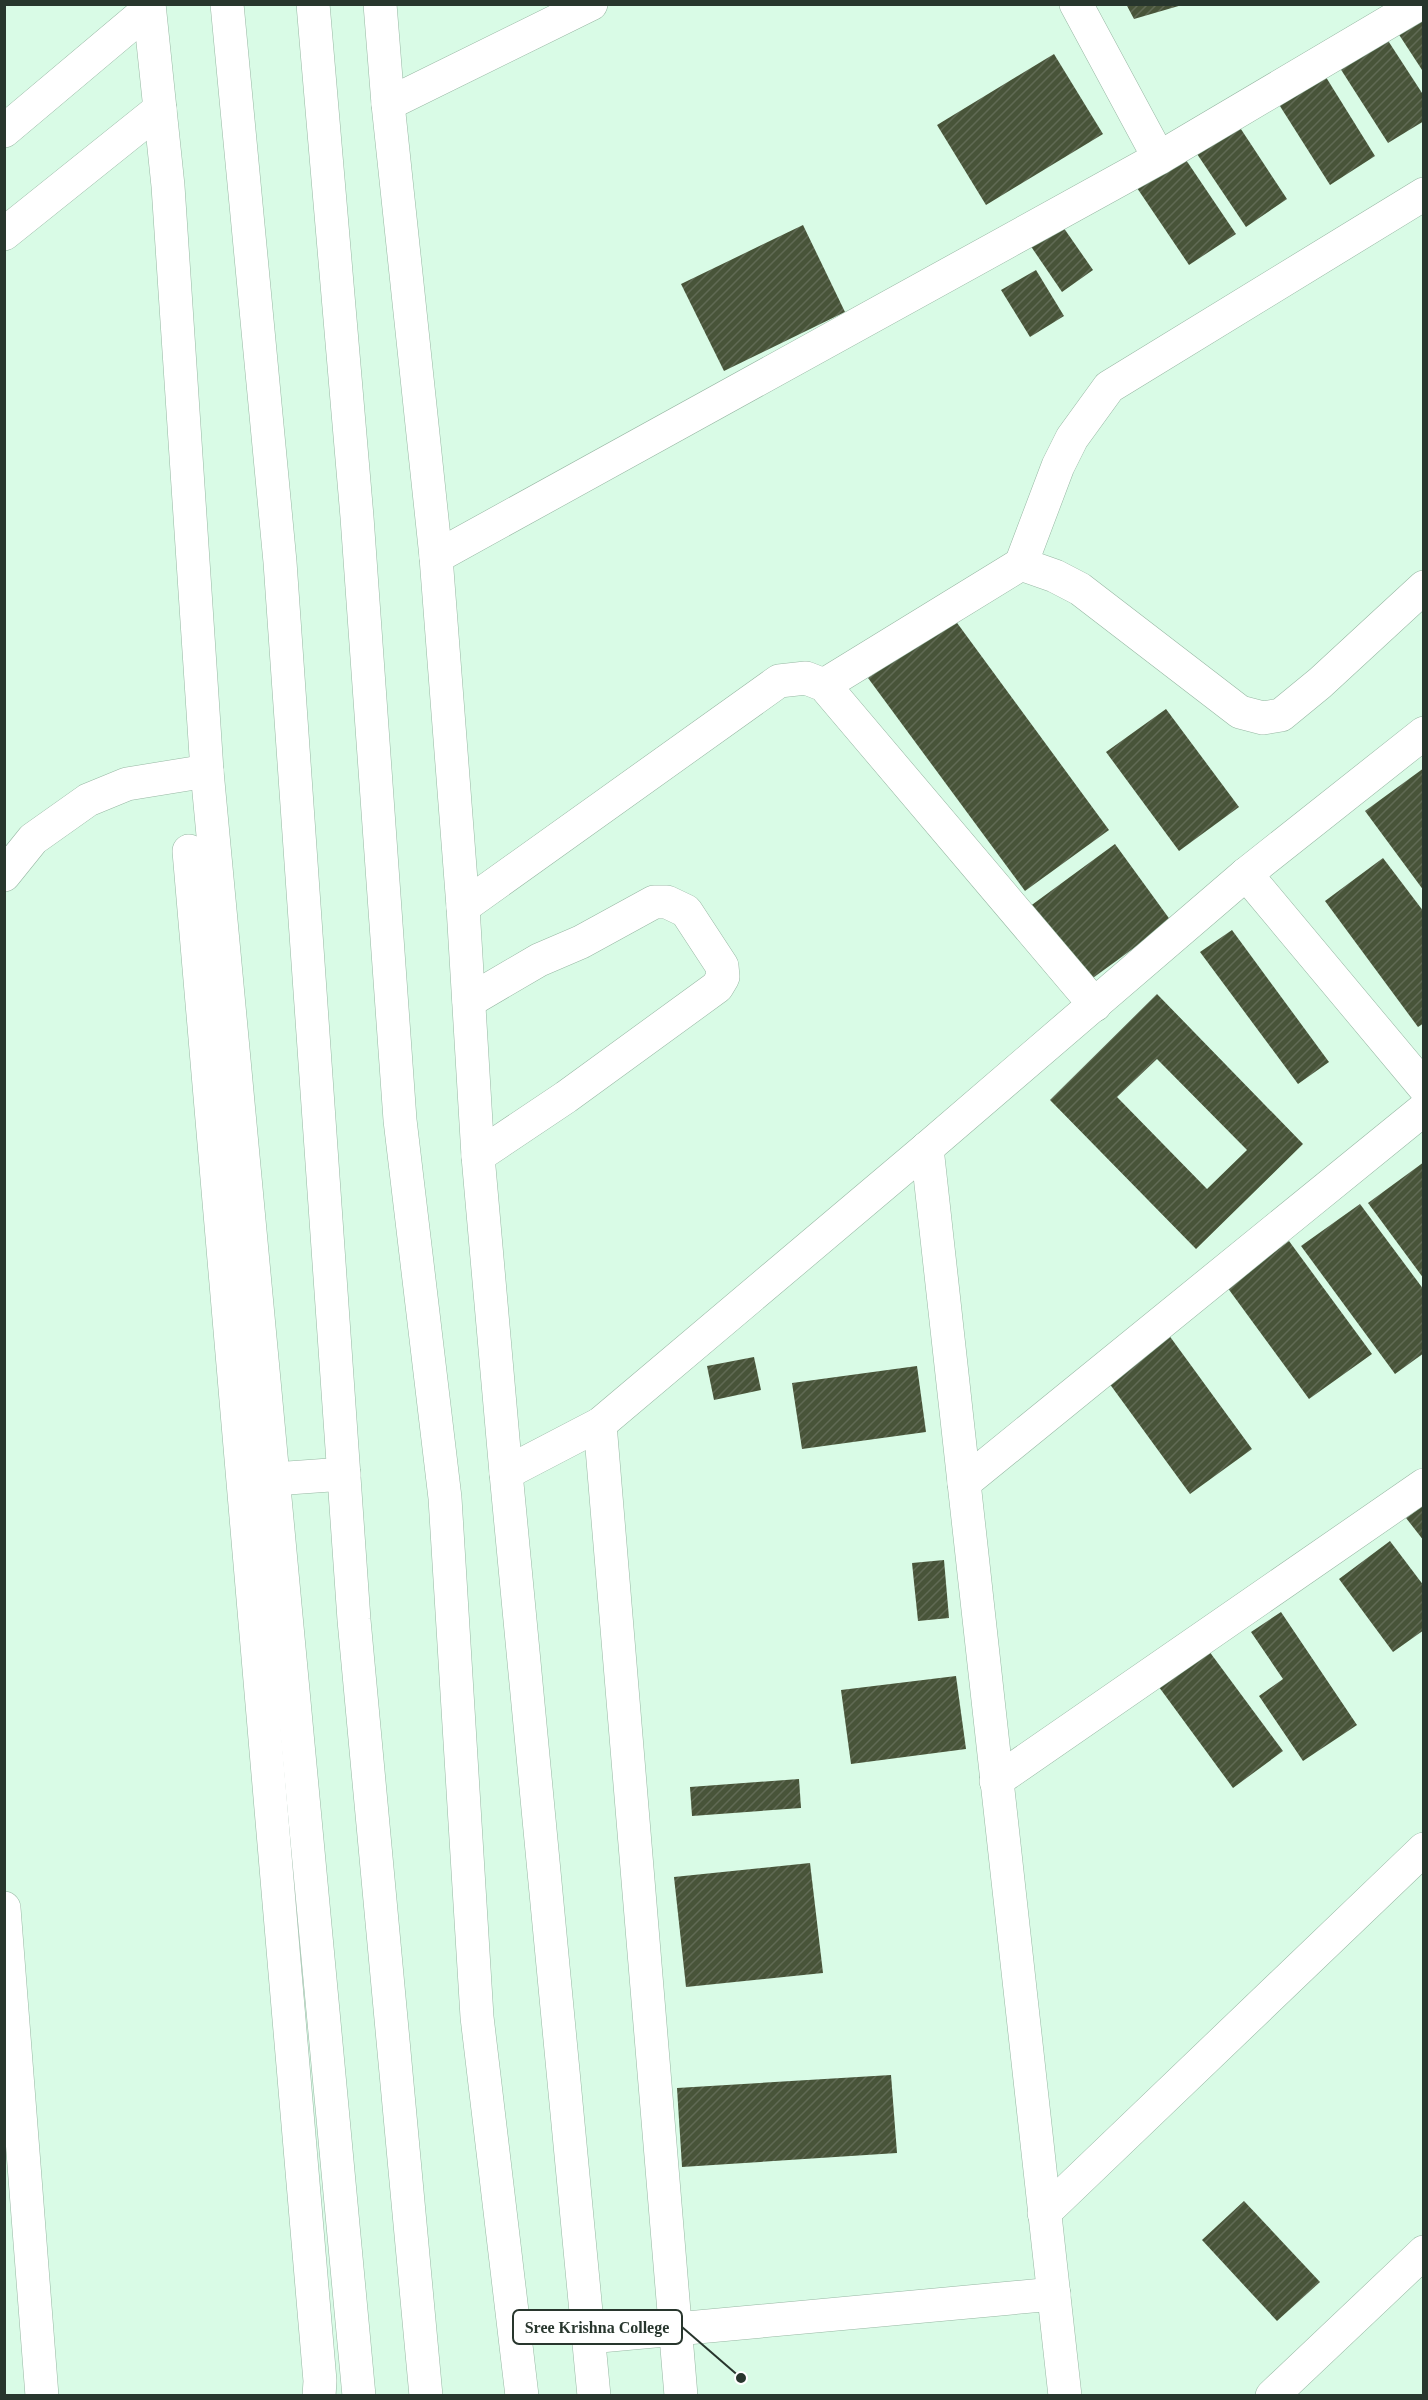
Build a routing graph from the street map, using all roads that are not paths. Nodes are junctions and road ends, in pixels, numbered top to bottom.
1 (227, 4) edge
2 (313, 4) edge
3 (380, 4) edge
4 (591, 4) edge
5 (1076, 4) edge
6 (1418, 5) edge
7 (149, 7) edge
8 (388, 104) junction
9 (160, 109) junction
10 (4, 131) edge
11 (1159, 158) junction
12 (1424, 194) edge
13 (4, 234) edge
14 (436, 557) junction
15 (1022, 564) junction
16 (1424, 586) edge
17 (824, 685) junction
18 (1424, 733) edge
19 (207, 771) junction
20 (189, 851) dead end
21 (1246, 874) junction
22 (4, 875) edge
23 (463, 907) junction
24 (469, 1001) junction
25 (1095, 1005) junction
26 (1424, 1087) edge
27 (1424, 1109) edge
28 (927, 1148) junction
29 (478, 1156) junction
30 (600, 1424) junction
31 (506, 1473) junction
32 (344, 1474) junction
33 (274, 1479) junction
34 (964, 1483) junction
35 (1424, 1485) edge
36 (996, 1781) junction
37 (1424, 1849) edge
38 (4, 1908) edge
39 (1044, 2213) junction
40 (1424, 2252) edge
41 (1054, 2294) junction
42 (676, 2329) junction
43 (589, 2337) junction
44 (42, 2396) edge
45 (319, 2396) edge
46 (359, 2396) edge
47 (426, 2396) edge
48 (522, 2396) edge
49 (594, 2396) edge
50 (681, 2396) edge
51 (1065, 2396) edge
52 (1272, 2396) edge

1 - 32 main road
2 - 48 main road
3 - 8 main road
4 - 8 main road
5 - 11 main road
6 - 11 main road
7 - 9 main road
7 - 10 main road
8 - 14 main road
9 - 13 main road
9 - 19 main road
11 - 14 main road
12 - 15 main road
14 - 23 main road
15 - 16 main road
15 - 17 main road
17 - 23 main road
17 - 25 main road
18 - 21 main road
19 - 22 main road
19 - 33 main road
20 - 45 main road
21 - 25 main road
21 - 26 main road
23 - 24 main road
24 - 29 main road
24 - 29 main road
25 - 28 main road
27 - 34 main road
28 - 30 main road
28 - 34 main road
29 - 31 main road
30 - 31 main road
30 - 42 main road
31 - 43 main road
32 - 33 main road
32 - 47 main road
33 - 46 main road
34 - 36 main road
35 - 36 main road
36 - 39 main road
37 - 39 main road
38 - 44 main road
39 - 41 main road
40 - 52 main road
41 - 42 main road
41 - 51 main road
42 - 43 main road
42 - 50 main road
43 - 49 main road

